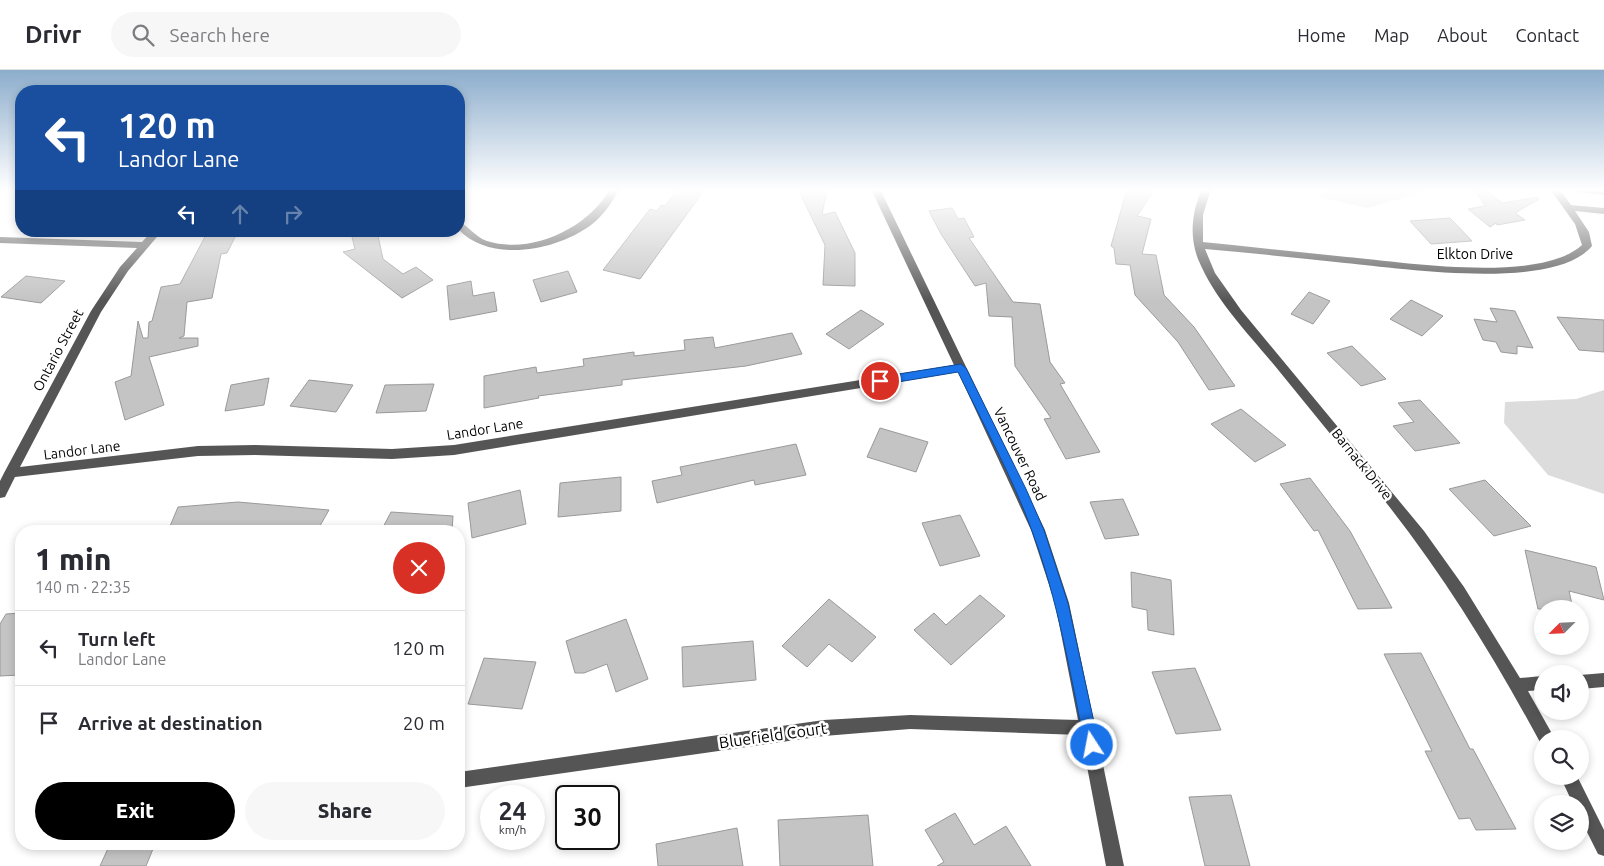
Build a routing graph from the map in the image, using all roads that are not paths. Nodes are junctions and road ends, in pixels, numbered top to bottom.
1 (584, 226) edge
2 (893, 226) edge
3 (1198, 226) edge
4 (1581, 226) edge
5 (465, 232) edge
6 (151, 237) edge
7 (0, 240) edge
8 (144, 245) junction
9 (1199, 245) junction
10 (961, 368) junction
11 (10, 473) junction
12 (0, 493) edge
13 (1604, 680) edge
14 (1589, 681) edge
15 (1534, 684) edge
16 (1517, 685) junction
17 (1089, 728) junction
18 (1542, 730) edge
19 (465, 779) edge
20 (1572, 785) edge
21 (1604, 848) edge
22 (1116, 866) edge

1 - 5 street
2 - 10 street, Vancouver Road
3 - 9 street, Barnack Drive
4 - 9 street, Elkton Drive
6 - 8 street, Ontario Street
7 - 8 street
8 - 11 street, Ontario Street
9 - 16 street, Barnack Drive
10 - 11 street, Landor Lane
10 - 17 street, Vancouver Road
11 - 12 street, Ontario Street
13 - 14 street
15 - 16 street
16 - 18 street, Barnack Drive
17 - 19 street, Bluefield Court
17 - 22 street, Vancouver Road
20 - 21 street

